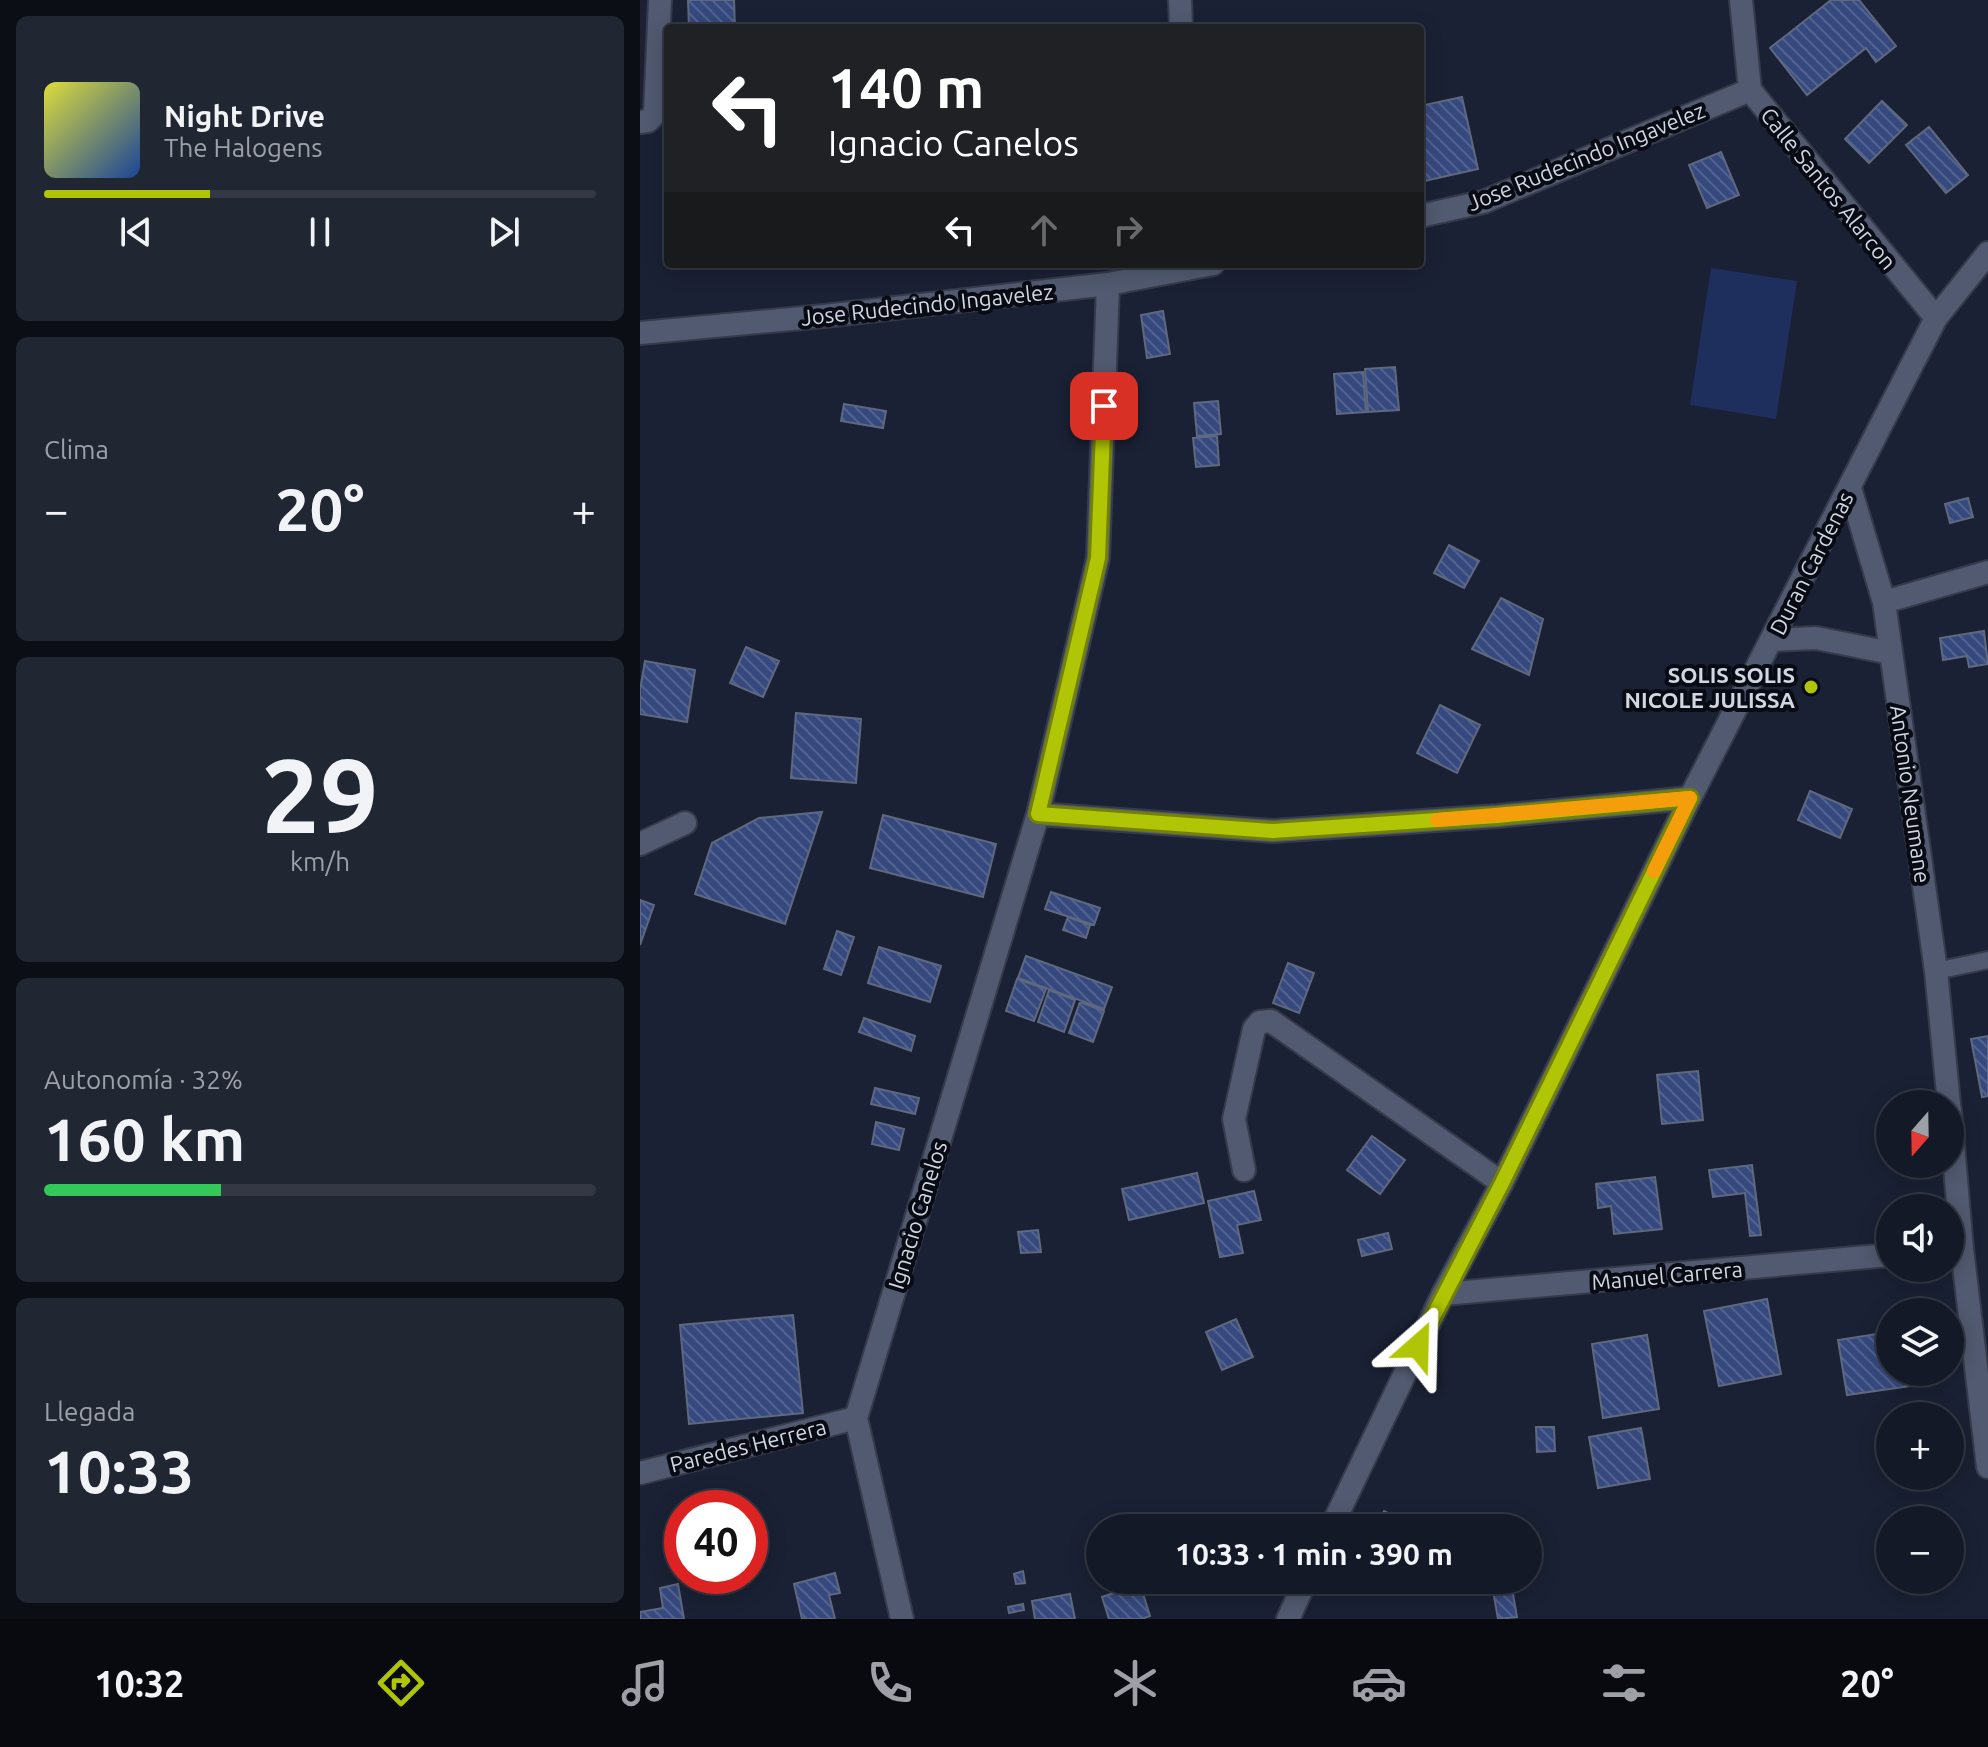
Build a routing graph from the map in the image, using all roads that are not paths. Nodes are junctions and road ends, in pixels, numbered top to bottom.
1 (660, 0) edge
2 (1180, 0) edge
3 (1741, 0) edge
4 (1181, 24) edge
5 (1750, 90) junction
6 (640, 122) edge
7 (1424, 215) edge
8 (1988, 253) edge
9 (1188, 268) edge
10 (1980, 270) edge
11 (1108, 284) junction
12 (1936, 318) junction
13 (640, 333) edge
14 (1850, 488) junction
15 (1988, 572) edge
16 (1884, 602) junction
17 (1772, 640) junction
18 (1891, 653) junction
19 (1690, 798) junction
20 (1038, 814) junction
21 (685, 823) dead end
22 (640, 844) edge
23 (1988, 960) edge
24 (1936, 971) junction
25 (1948, 1090) edge
26 (1244, 1170) dead end
27 (1502, 1183) junction
28 (1876, 1256) edge
29 (1961, 1282) edge
30 (1443, 1294) junction
31 (856, 1418) junction
32 (1988, 1467) edge
33 (640, 1473) edge
34 (1338, 1514) edge
35 (1300, 1594) edge
36 (902, 1619) edge
37 (1288, 1619) edge

1 - 6 street
2 - 4 street
3 - 5 street, Calle Santos Alarcon
5 - 7 street, Jose Rudecindo Ingavelez
5 - 12 street, Calle Santos Alarcon
8 - 10 street, Duran Cardenas
9 - 11 street, Jose Rudecindo Ingavelez
10 - 12 street, Duran Cardenas
11 - 13 street, Jose Rudecindo Ingavelez
11 - 20 street, Ignacio Canelos
12 - 14 street, Duran Cardenas
14 - 16 street, Antonio Neumane
14 - 17 street, Duran Cardenas
15 - 16 street
16 - 18 street, Antonio Neumane
17 - 18 street
17 - 19 street, Duran Cardenas
18 - 24 street, Antonio Neumane
19 - 20 street
19 - 27 street, Duran Cardenas
20 - 31 street, Ignacio Canelos
21 - 22 street
23 - 24 lane
24 - 25 street, Antonio Neumane
26 - 27 street
27 - 30 street, Duran Cardenas
28 - 30 street, Manuel Carrera
29 - 32 street, Antonio Neumane
30 - 34 street, Duran Cardenas
31 - 33 street, Paredes Herrera
31 - 36 street, Ignacio Canelos
35 - 37 street

